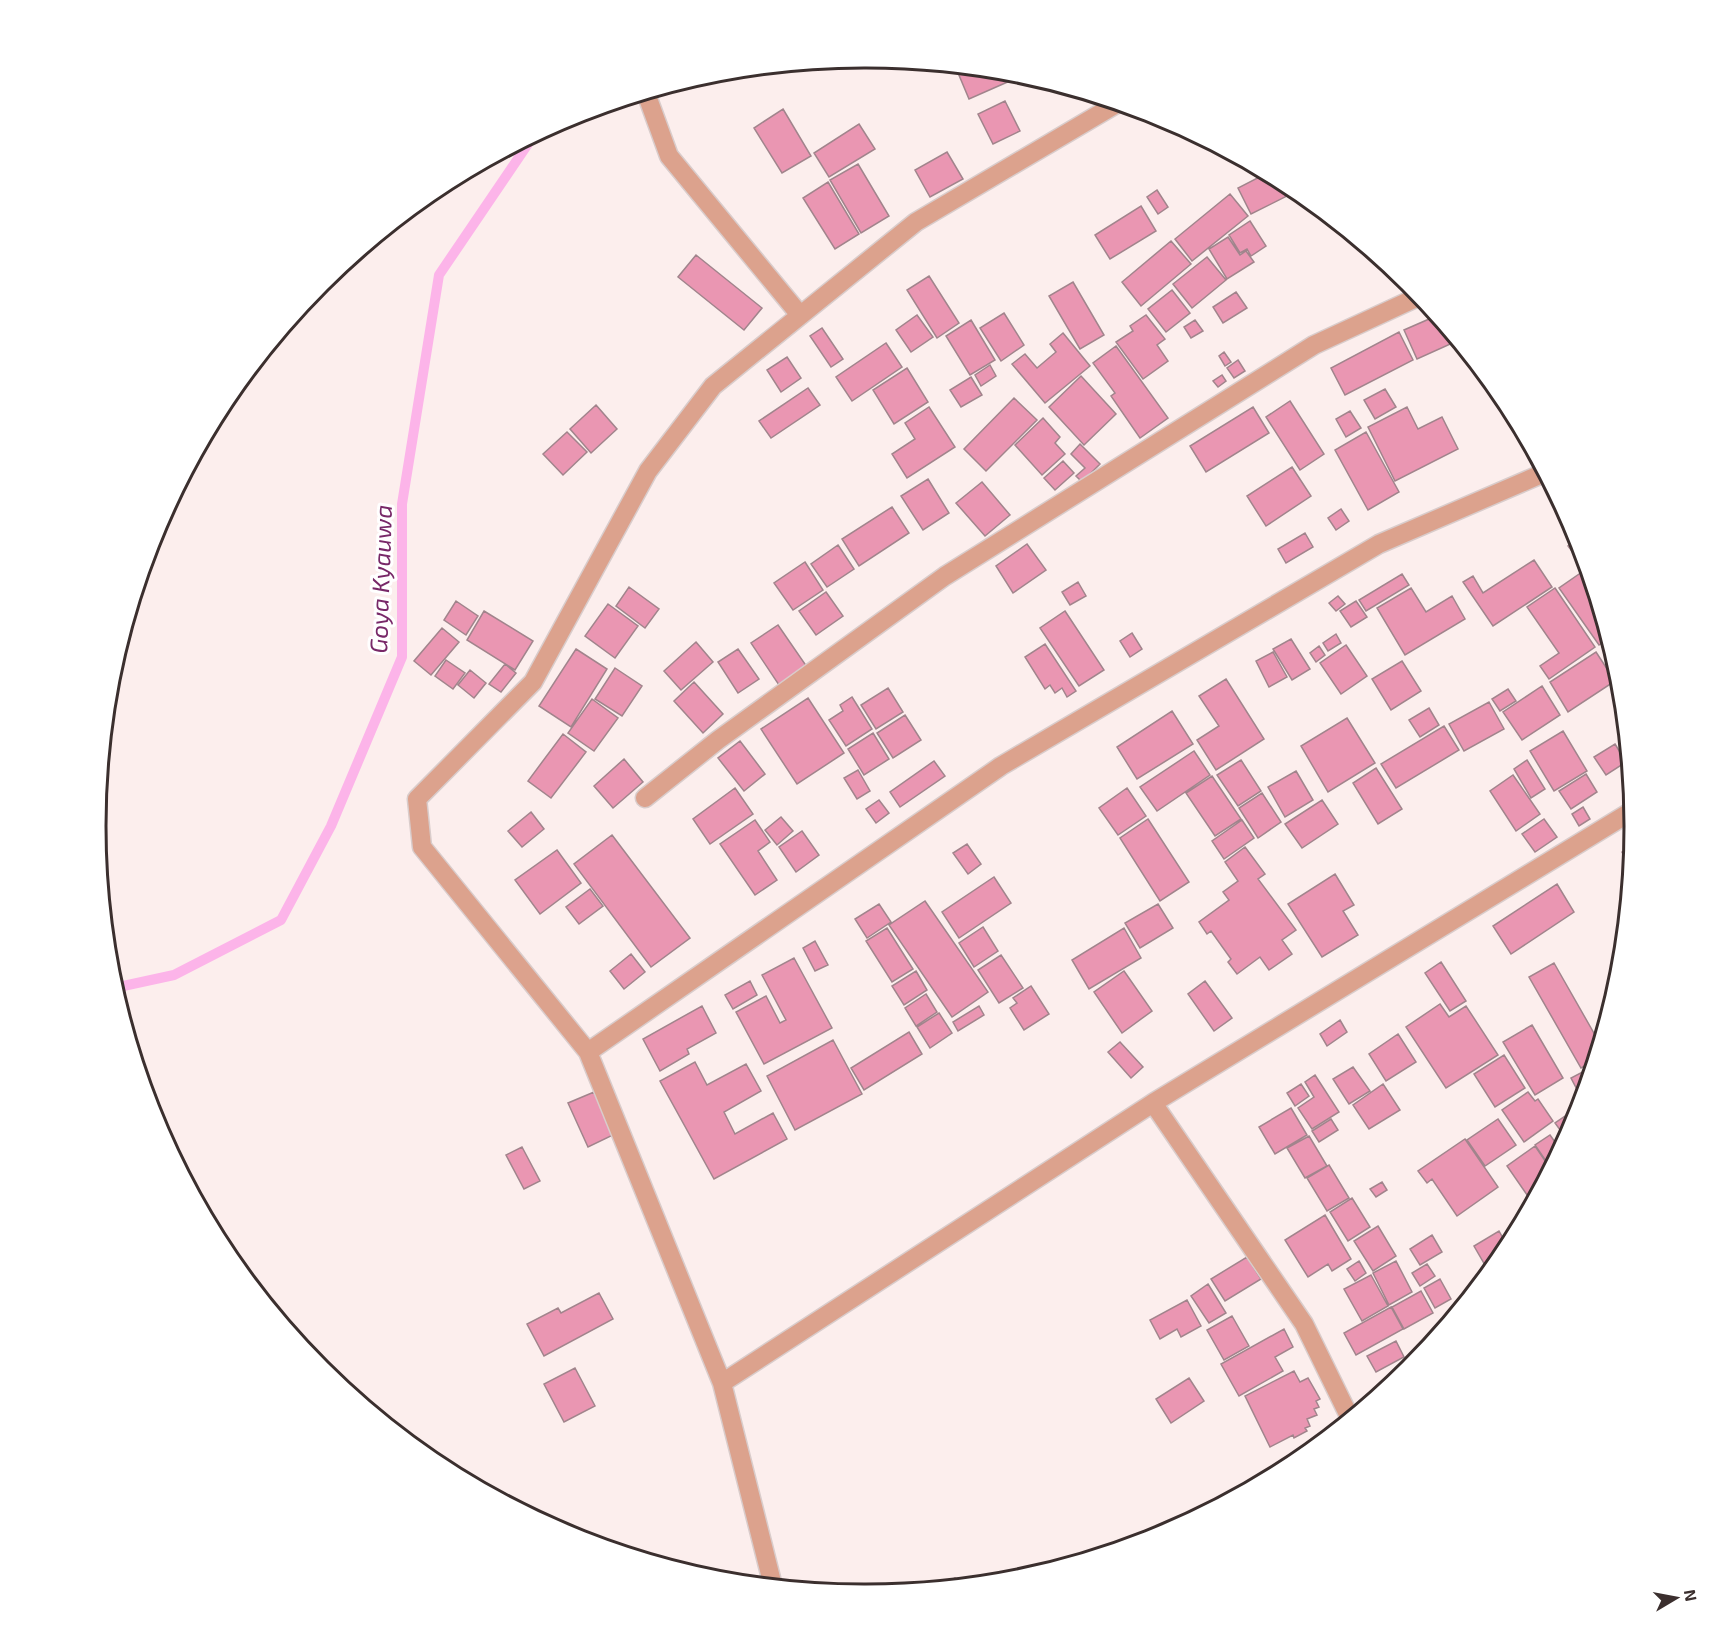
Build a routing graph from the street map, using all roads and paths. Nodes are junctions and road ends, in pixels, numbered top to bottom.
1 (648, 99) edge
2 (1109, 108) edge
3 (1411, 300) edge
4 (800, 315) junction
5 (1537, 476) edge
6 (645, 798) dead end
7 (1624, 816) edge
8 (588, 1052) junction
9 (1153, 1103) junction
10 (722, 1383) junction
11 (1347, 1411) edge
12 (771, 1579) edge

1 - 4 street
2 - 4 street
3 - 6 street
4 - 8 street
5 - 8 street
7 - 9 street
8 - 10 street
9 - 10 street
9 - 11 street
10 - 12 street

